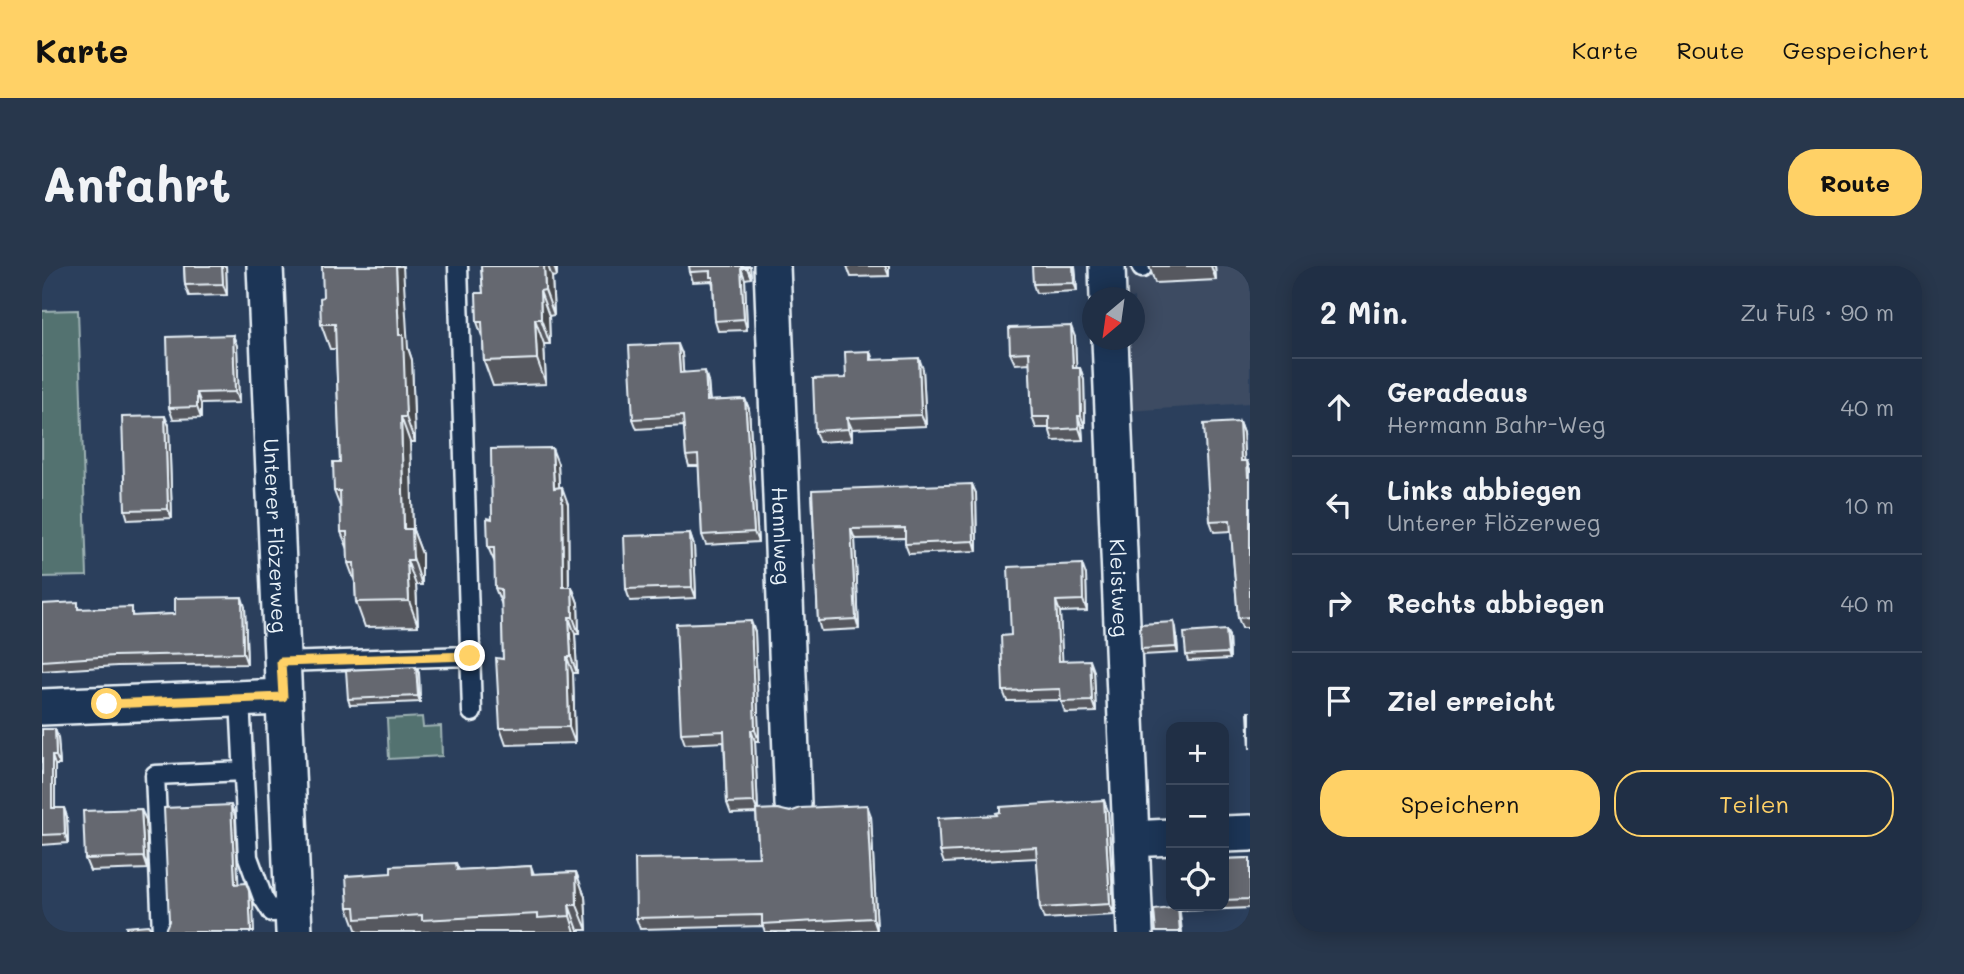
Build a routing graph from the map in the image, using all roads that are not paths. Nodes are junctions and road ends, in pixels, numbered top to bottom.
1 (265, 266) edge
2 (458, 266) edge
3 (772, 266) edge
4 (1107, 266) edge
5 (1108, 287) edge
6 (1110, 350) edge
7 (470, 656) junction
8 (281, 662) junction
9 (283, 697) junction
10 (240, 699) junction
11 (42, 707) edge
12 (472, 712) dead end
13 (244, 771) junction
14 (793, 804) dead end
15 (1250, 833) edge
16 (1229, 834) edge
17 (1166, 837) edge
18 (1132, 839) junction
19 (293, 922) edge
20 (162, 932) edge
21 (1135, 932) edge

1 - 8 street, Unterer Flözerweg
2 - 7 lane
3 - 14 street, Hannlweg
4 - 5 street
6 - 18 street, Kleistweg
7 - 8 lane
7 - 12 lane
8 - 9 street, Unterer Flözerweg
9 - 10 street
9 - 19 street, Unterer Flözerweg
10 - 11 street
10 - 13 lane
13 - 19 lane
13 - 20 lane
15 - 16 street
17 - 18 street
18 - 21 street, Kleistweg

